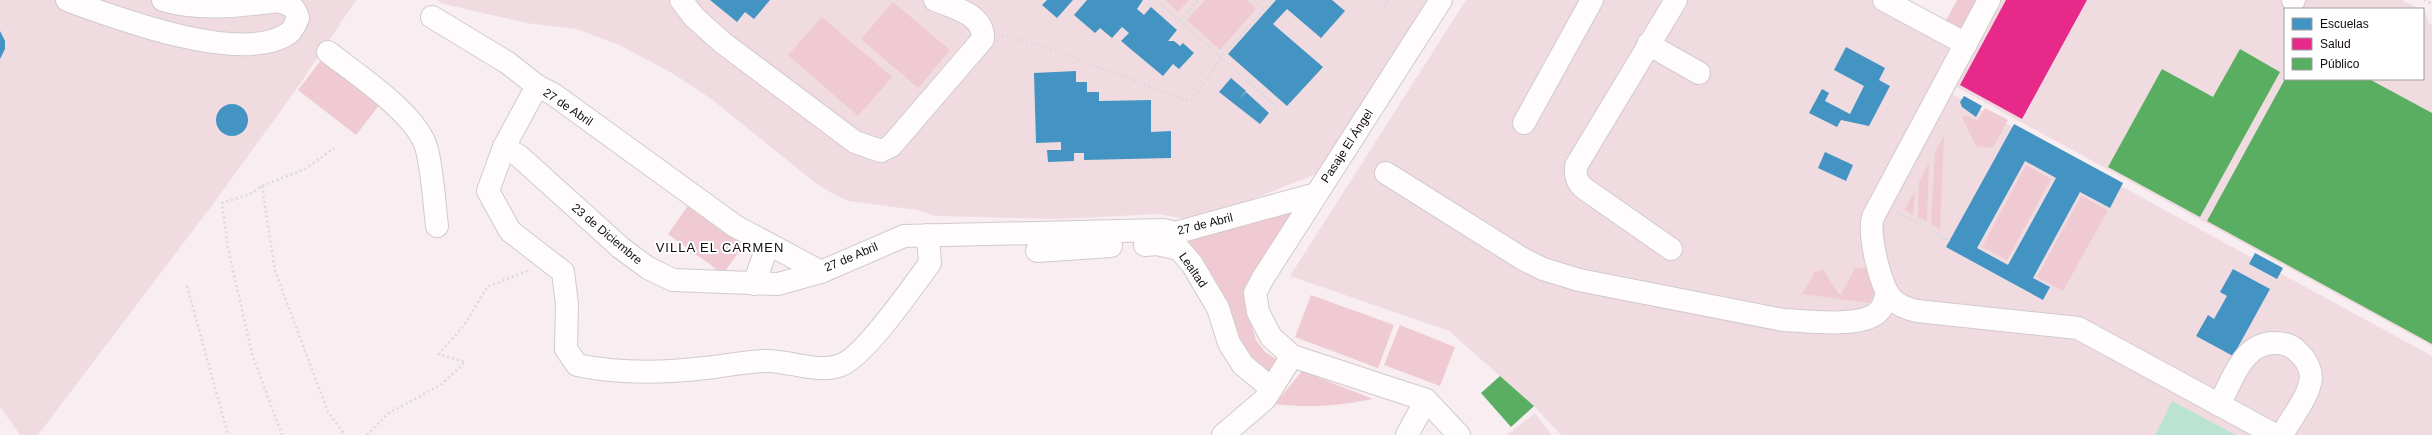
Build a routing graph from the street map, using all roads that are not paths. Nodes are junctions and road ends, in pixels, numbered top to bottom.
1 (68, 0) edge
2 (163, 0) edge
3 (681, 0) edge
4 (935, 0) edge
5 (1441, 0) edge
6 (1592, 0) edge
7 (1676, 0) edge
8 (1884, 0) edge
9 (1990, 0) edge
10 (432, 17) dead end
11 (1648, 44) junction
12 (1966, 44) junction
13 (328, 52) dead end
14 (1700, 73) dead end
15 (537, 86) junction
16 (1524, 123) dead end
17 (504, 147) junction
18 (1386, 173) dead end
19 (1316, 194) junction
20 (437, 226) dead end
21 (928, 235) junction
22 (768, 244) junction
23 (1671, 249) dead end
24 (1037, 251) dead end
25 (821, 272) junction
26 (754, 284) junction
27 (1887, 292) junction
28 (1292, 356) junction
29 (1271, 388) junction
30 (1426, 400) junction
31 (2219, 405) junction
32 (1223, 435) edge
33 (1407, 435) edge
34 (1459, 435) edge
35 (2275, 435) edge
36 (2282, 435) edge

1 - 2 street
3 - 4 street
5 - 19 street, Pasaje El Ángel
6 - 16 street
7 - 11 street
8 - 12 street
9 - 12 street
10 - 15 street, 27 de Abril
11 - 14 street
11 - 23 street
12 - 27 street
13 - 20 street
15 - 17 street
15 - 22 street, 27 de Abril
17 - 21 street
17 - 26 street, 23 de Diciembre
18 - 27 street
19 - 21 street, 27 de Abril
19 - 28 street, Pasaje El Ángel
21 - 25 street, 27 de Abril
22 - 25 street, 27 de Abril
22 - 26 street
24 - 29 street, Lealtad
25 - 26 street, 23 de Diciembre
27 - 31 street
28 - 29 street
28 - 30 street
29 - 32 street
30 - 33 street
30 - 34 street
31 - 35 street
31 - 36 street

